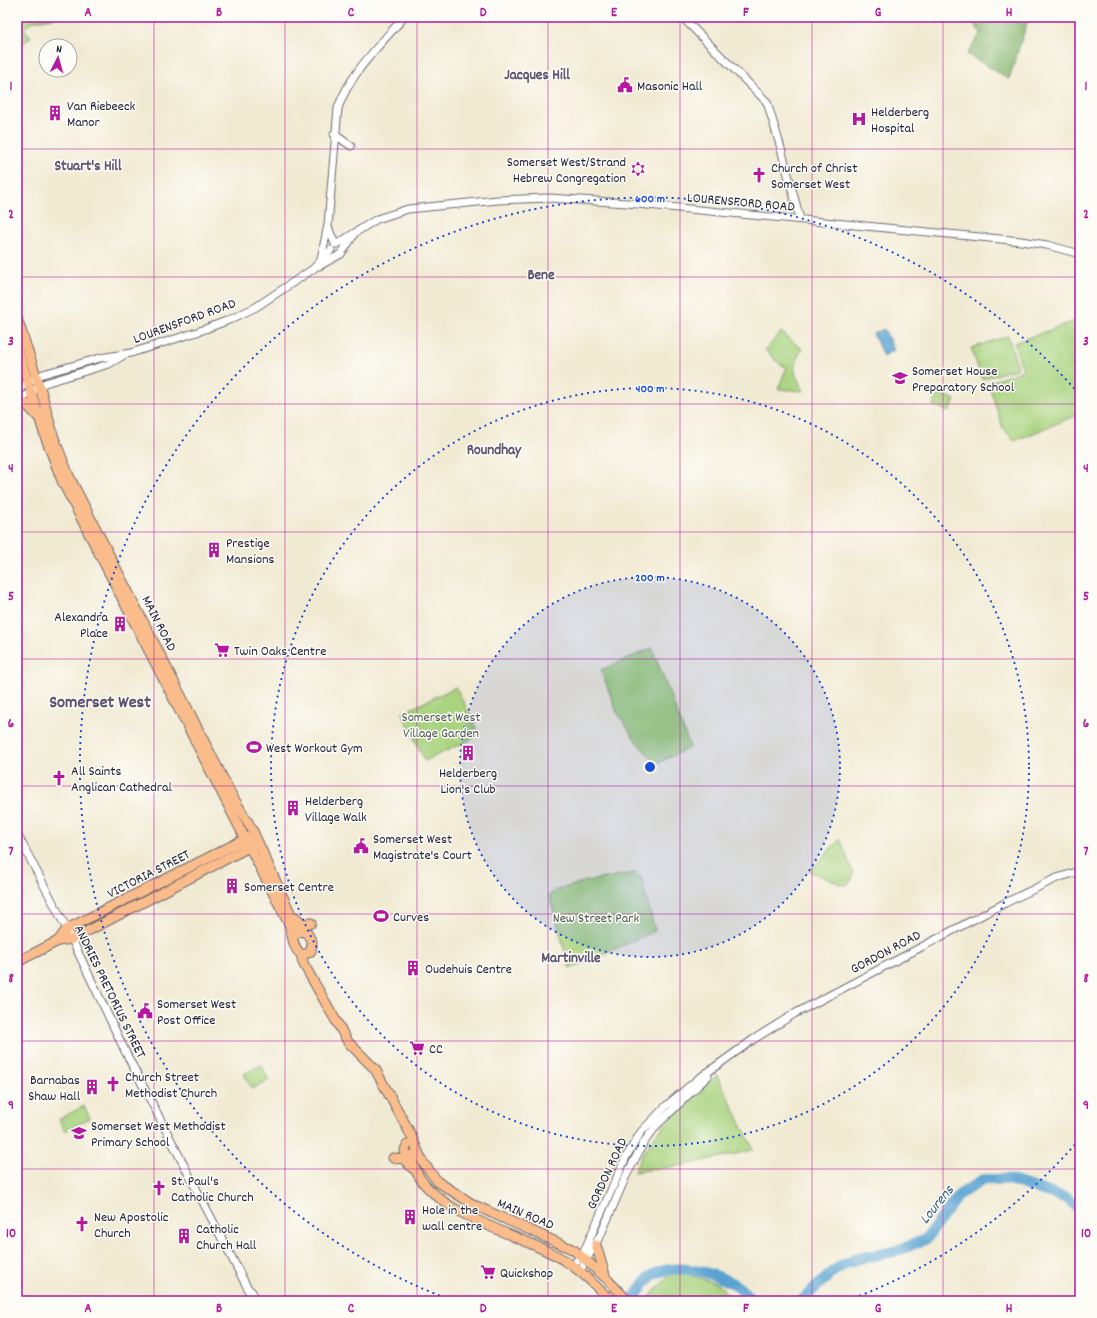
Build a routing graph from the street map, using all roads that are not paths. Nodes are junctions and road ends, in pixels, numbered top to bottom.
1 (404, 17) edge
2 (682, 17) edge
3 (334, 134) junction
4 (351, 146) dead end
5 (800, 219) junction
6 (328, 225) junction
7 (356, 233) junction
8 (326, 238) junction
9 (333, 247) junction
10 (343, 249) junction
11 (1080, 254) edge
12 (336, 256) junction
13 (319, 263) junction
14 (313, 269) junction
15 (17, 318) edge
16 (17, 347) edge
17 (34, 384) junction
18 (17, 391) edge
19 (17, 402) edge
20 (41, 419) junction
21 (17, 834) edge
22 (256, 839) junction
23 (246, 844) junction
24 (1080, 871) edge
25 (290, 911) junction
26 (311, 923) dead end
27 (67, 929) junction
28 (297, 933) junction
29 (72, 939) junction
30 (58, 941) junction
31 (311, 951) junction
32 (301, 954) junction
33 (17, 962) edge
34 (313, 979) junction
35 (712, 1071) junction
36 (412, 1149) junction
37 (393, 1158) dead end
38 (417, 1173) junction
39 (596, 1245) junction
40 (584, 1257) junction
41 (576, 1269) junction
42 (606, 1278) junction
43 (247, 1287) junction
44 (627, 1299) edge
45 (252, 1301) edge
46 (257, 1301) edge
47 (610, 1301) edge

1 - 3 street
2 - 5 street
3 - 4 street
3 - 6 street
5 - 7 street, LOURENSFORD ROAD
5 - 11 street, LOURENSFORD ROAD
6 - 8 street
6 - 9 street
7 - 9 street, LOURENSFORD ROAD
7 - 10 street, LOURENSFORD ROAD
8 - 9 street
8 - 13 street
9 - 10 street
9 - 12 street
9 - 13 street, LOURENSFORD ROAD
10 - 12 street
12 - 14 street, LOURENSFORD ROAD
13 - 14 street, LOURENSFORD ROAD
14 - 17 street, LOURENSFORD ROAD
15 - 17 main road, MAIN ROAD
16 - 17 main road, MAIN ROAD
17 - 18 street
17 - 19 street
17 - 20 main road, MAIN ROAD
17 - 22 main road, MAIN ROAD
19 - 20 main road
20 - 23 main road, MAIN ROAD
21 - 27 street, ANDRIES PRETORIUS STREET
22 - 23 main road, VICTORIA STREET
22 - 25 main road, MAIN ROAD
23 - 27 main road, VICTORIA STREET
23 - 28 main road, MAIN ROAD
23 - 29 main road, VICTORIA STREET
24 - 35 street, GORDON ROAD
25 - 26 main road
25 - 28 main road, MAIN ROAD
27 - 29 street, ANDRIES PRETORIUS STREET
27 - 30 main road, VICTORIA STREET
28 - 31 main road
28 - 32 main road
29 - 30 main road, VICTORIA STREET
29 - 43 street, ANDRIES PRETORIUS STREET
30 - 33 main road, VICTORIA STREET
31 - 32 main road
31 - 34 main road, MAIN ROAD
32 - 34 main road, MAIN ROAD
34 - 36 main road, MAIN ROAD
35 - 39 street, GORDON ROAD
35 - 40 street, GORDON ROAD
36 - 38 main road, MAIN ROAD
36 - 40 main road, MAIN ROAD
37 - 38 main road
38 - 41 main road, MAIN ROAD
39 - 40 street, GORDON ROAD
39 - 42 main road
40 - 41 street, GORDON ROAD
40 - 42 main road, MAIN ROAD
41 - 47 main road, MAIN ROAD
42 - 44 main road, MAIN ROAD
43 - 45 street, ANDRIES PRETORIUS STREET
43 - 46 street, ANDRIES PRETORIUS STREET

